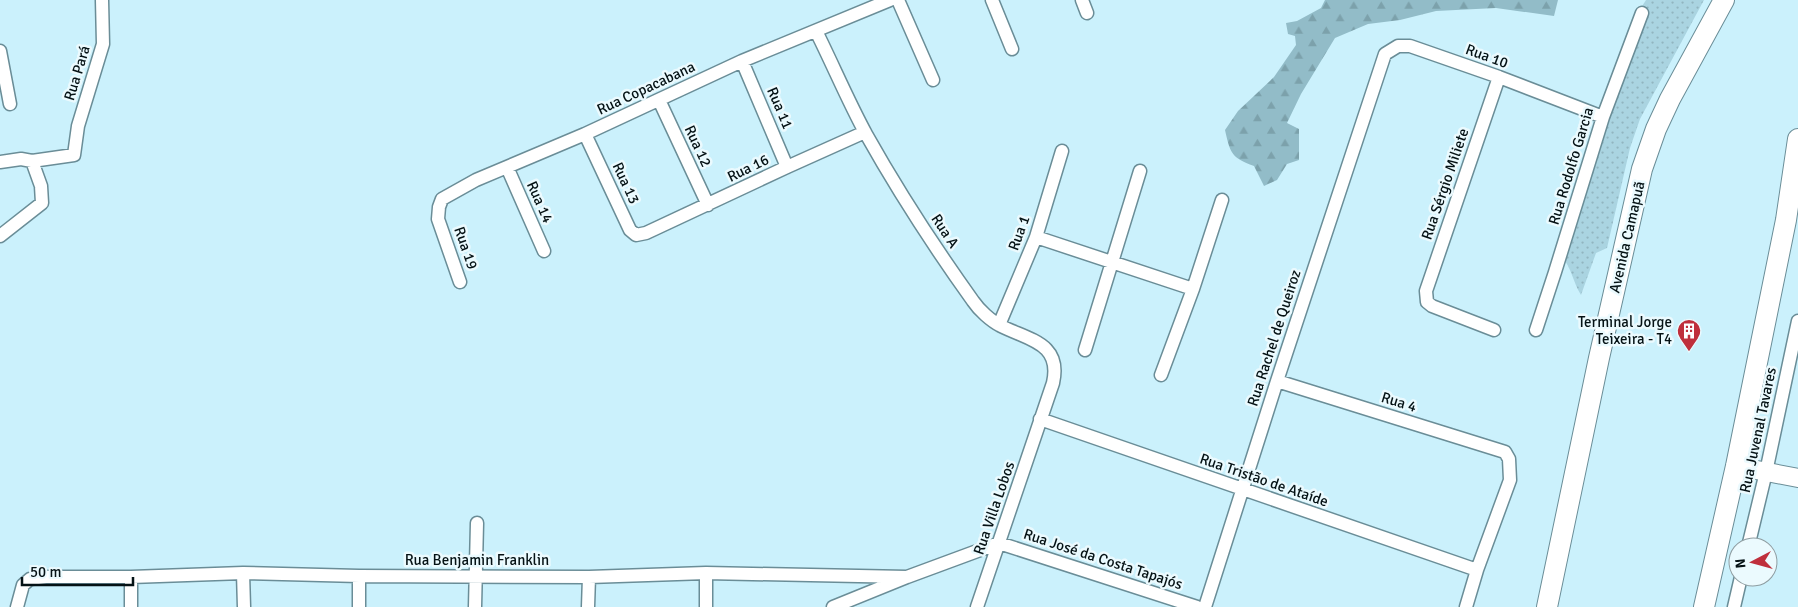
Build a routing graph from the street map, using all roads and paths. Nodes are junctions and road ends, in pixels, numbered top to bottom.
1 (102, 0) edge
2 (890, 0) edge
3 (898, 0) edge
4 (992, 0) edge
5 (1082, 0) edge
6 (1724, 0) edge
7 (1087, 13) dead end
8 (1642, 13) dead end
9 (816, 31) junction
10 (1012, 49) dead end
11 (0, 51) edge
12 (742, 61) junction
13 (1499, 77) junction
14 (1376, 79) joint
15 (933, 80) dead end
16 (659, 100) junction
17 (10, 104) dead end
18 (1603, 117) junction
19 (865, 132) junction
20 (585, 134) junction
21 (1798, 139) edge
22 (1062, 151) dead end
23 (32, 161) junction
24 (0, 162) edge
25 (507, 167) junction
26 (787, 167) junction
27 (1140, 171) dead end
28 (1222, 200) dead end
29 (708, 205) junction
30 (440, 225) joint
31 (646, 233) joint
32 (0, 236) edge
33 (1036, 237) junction
34 (544, 251) dead end
35 (1112, 262) junction
36 (460, 282) dead end
37 (1193, 289) junction
38 (1798, 320) edge
39 (999, 325) junction
40 (1494, 330) dead end
41 (1536, 330) dead end
42 (1085, 350) dead end
43 (1161, 375) dead end
44 (1276, 381) junction
45 (1040, 419) junction
46 (1736, 466) junction
47 (1766, 472) junction
48 (1798, 478) edge
49 (1243, 490) junction
50 (477, 523) dead end
51 (1750, 537) edge
52 (999, 543) junction
53 (1477, 570) junction
54 (706, 573) junction
55 (243, 574) junction
56 (359, 576) junction
57 (475, 576) junction
58 (131, 577) junction
59 (588, 577) junction
60 (908, 577) junction
61 (1739, 587) edge
62 (17, 607) edge
63 (131, 607) edge
64 (244, 607) edge
65 (359, 607) edge
66 (474, 607) edge
67 (588, 607) edge
68 (706, 607) edge
69 (833, 607) edge
70 (977, 607) edge
71 (1197, 607) edge
72 (1205, 607) edge
73 (1466, 607) edge
74 (1547, 607) edge
75 (1704, 607) edge
76 (1734, 607) edge

1 - 23 street, Rua Pará
2 - 9 street, Rua Copacabana
3 - 15 street
4 - 10 street
5 - 7 street
6 - 74 main road, Avenida Camapuã
8 - 18 street, Rua Rodolfo Garcia
9 - 12 street, Rua Copacabana
9 - 19 street, Rua A
11 - 17 street
12 - 16 street, Rua Copacabana
12 - 26 street, Rua 11
13 - 14 street, Rua 10
13 - 18 street, Rua 10
13 - 40 street, Rua Sérgio Miliete
14 - 44 street, Rua Rachel de Queiroz
16 - 20 street, Rua Copacabana
16 - 29 street, Rua 12
18 - 41 street, Rua Rodolfo Garcia
19 - 26 street, Rua 16
19 - 39 street, Rua A
20 - 25 street, Rua Copacabana
20 - 31 street, Rua 13
21 - 46 main road
22 - 33 street, Rua 1
23 - 24 street
23 - 32 street
25 - 30 street, Rua Copacabana
25 - 34 street, Rua 14
26 - 29 street, Rua 16
27 - 35 street
28 - 37 street
29 - 31 street, Rua 16
30 - 36 street, Rua 19
33 - 35 street
33 - 39 street, Rua 1
35 - 37 street
35 - 42 street
37 - 43 street
38 - 47 street, Rua Juvenal Tavares
39 - 45 street, Rua A
44 - 49 street, Rua Rachel de Queiroz
44 - 53 street, Rua 4
45 - 49 street, Rua Tristão de Ataíde
45 - 52 street, Rua Villa Lobos
46 - 47 street
46 - 75 main road
47 - 48 street
47 - 51 street, Rua Juvenal Tavares
49 - 53 street, Rua Tristão de Ataíde
49 - 72 street, Rua Rachel de Queiroz
50 - 57 street
52 - 60 street
52 - 70 street, Rua Villa Lobos
52 - 71 street, Rua José da Costa Tapajós
53 - 73 street
54 - 59 street, Rua Benjamin Franklin
54 - 60 street, Rua Benjamin Franklin
54 - 68 street
55 - 56 street, Rua Benjamin Franklin
55 - 58 street, Rua Benjamin Franklin
55 - 64 street
56 - 57 street, Rua Benjamin Franklin
56 - 65 street
57 - 59 street, Rua Benjamin Franklin
57 - 66 street
58 - 62 street, Rua Benjamin Franklin
58 - 63 street
59 - 67 street
60 - 69 street
61 - 76 street

